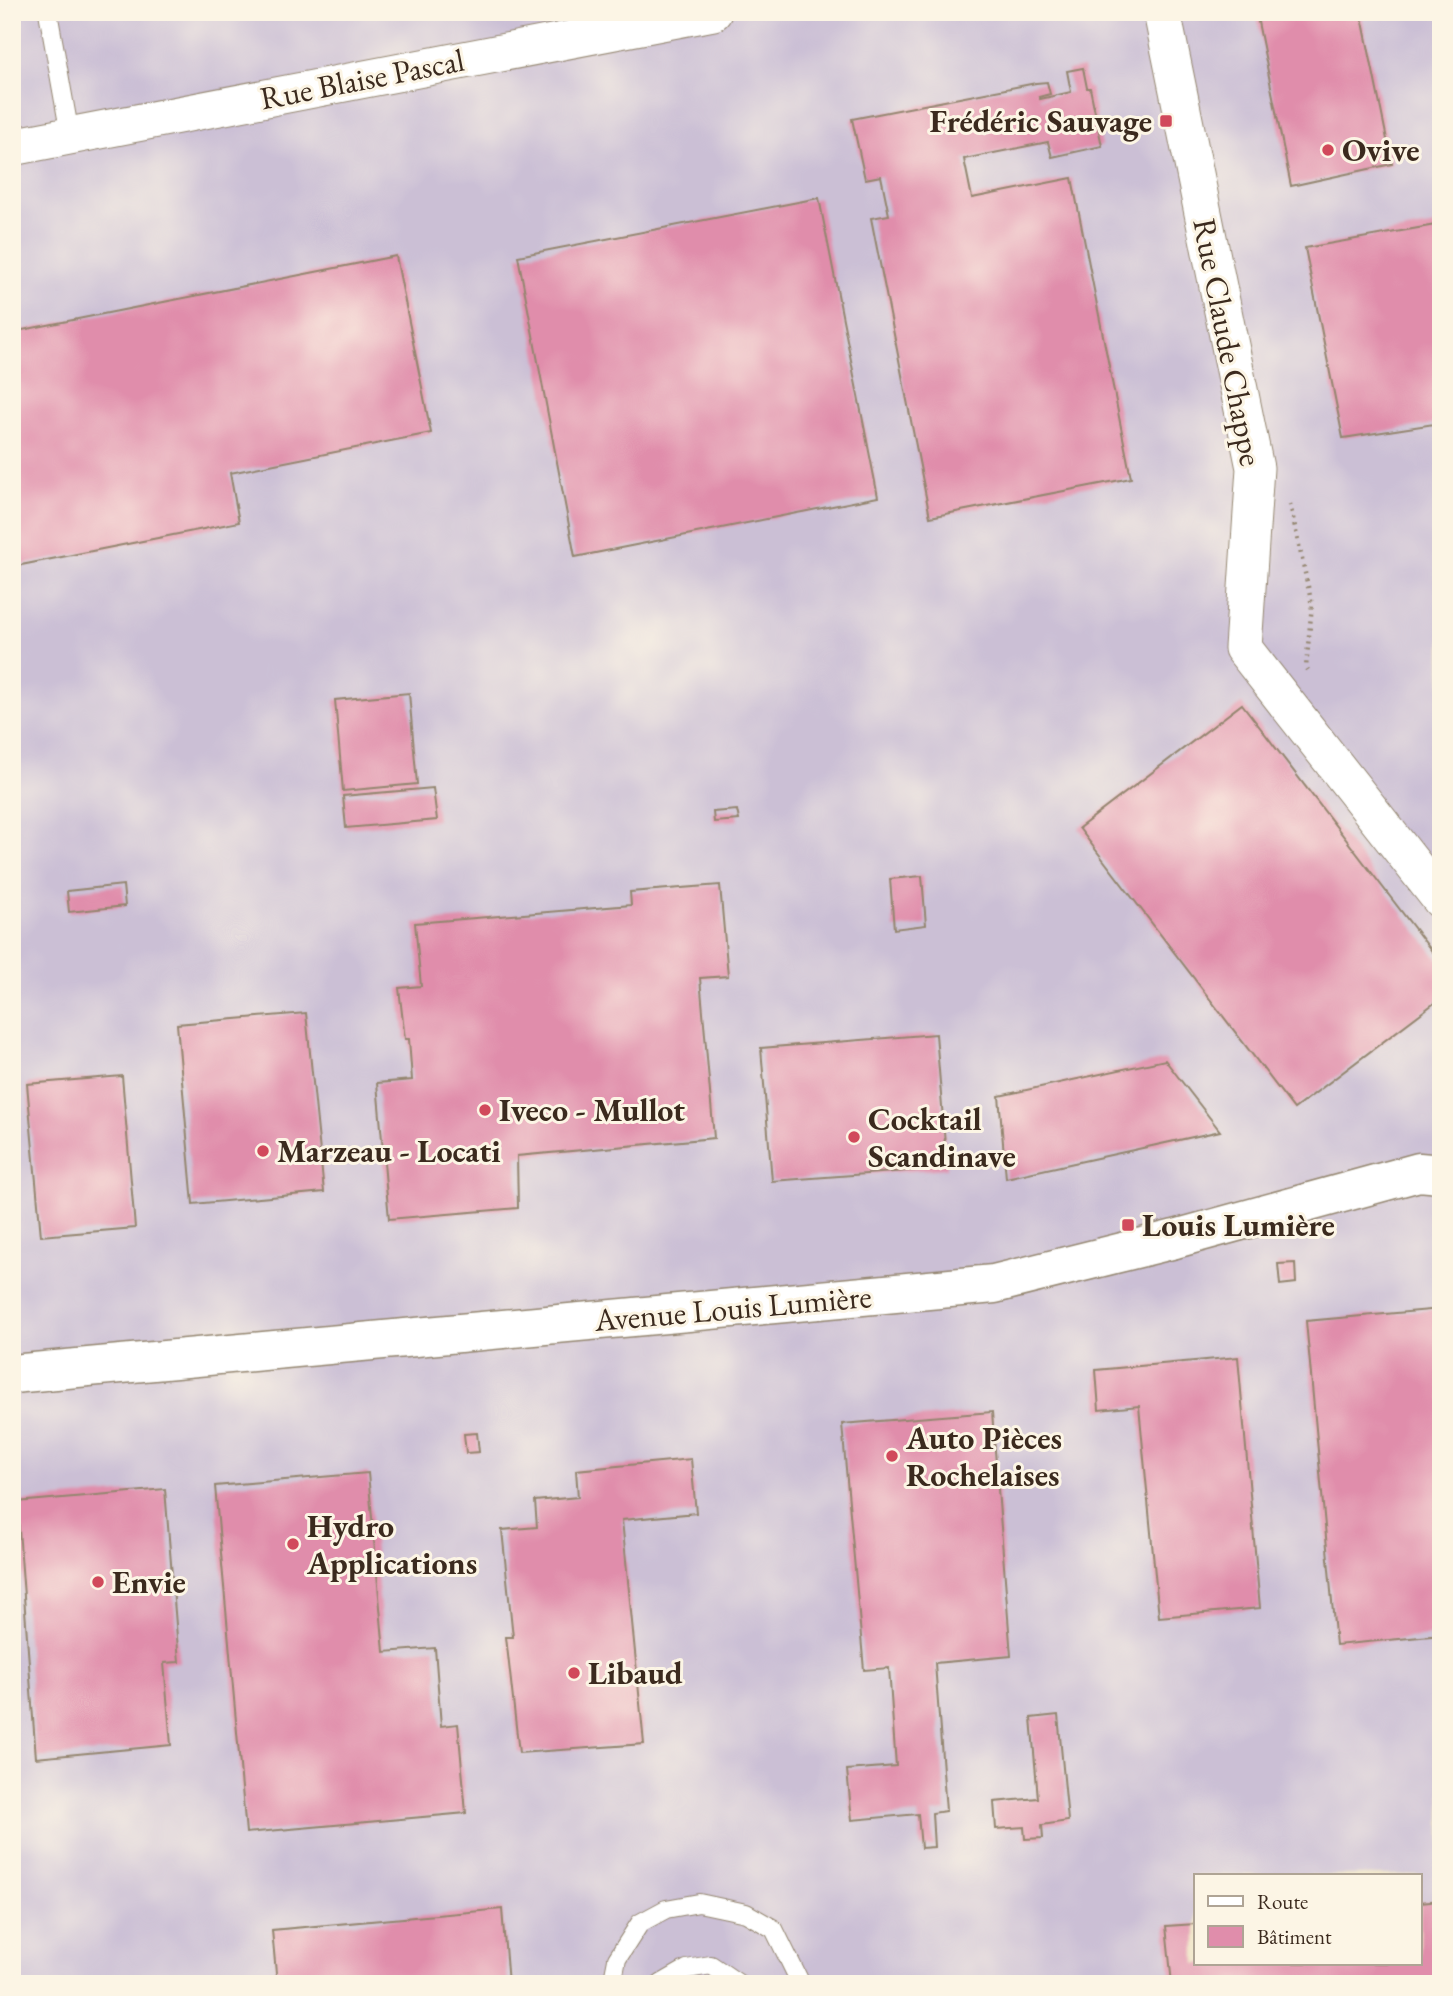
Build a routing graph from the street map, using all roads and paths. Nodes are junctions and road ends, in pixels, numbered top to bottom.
1 (48, 12) edge
2 (713, 12) edge
3 (1162, 12) edge
4 (70, 135) junction
5 (12, 147) edge
6 (1441, 900) edge
7 (1441, 1174) edge
8 (12, 1374) edge
9 (611, 1984) edge
10 (661, 1984) edge
11 (739, 1984) edge
12 (801, 1984) edge

1 - 4 lane
2 - 4 street, Rue Blaise Pascal
3 - 6 street, Rue Claude Chappe
4 - 5 street, Rue Blaise Pascal
7 - 8 street, Avenue Louis Lumière
9 - 12 lane
10 - 11 lane

